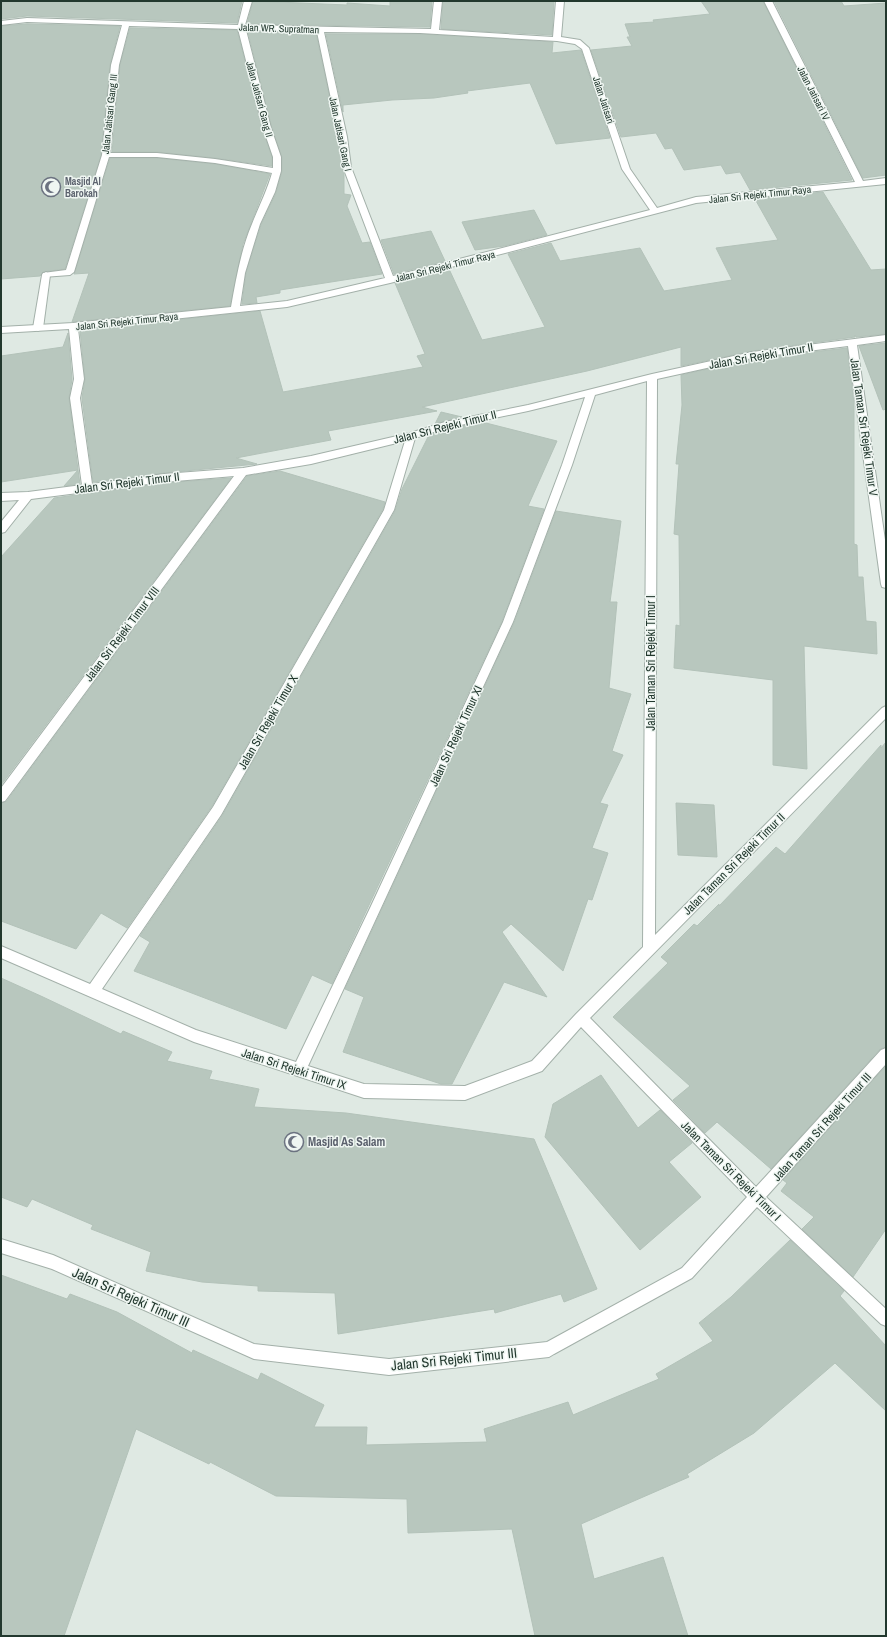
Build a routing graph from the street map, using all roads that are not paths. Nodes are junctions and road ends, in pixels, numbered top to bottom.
1 (248, 1) edge
2 (438, 1) edge
3 (560, 1) edge
4 (768, 1) edge
5 (126, 23) junction
6 (1, 24) edge
7 (241, 26) junction
8 (320, 30) junction
9 (435, 32) junction
10 (557, 39) junction
11 (106, 154) junction
12 (277, 172) junction
13 (886, 181) edge
14 (860, 184) junction
15 (655, 211) junction
16 (390, 280) junction
17 (235, 309) junction
18 (73, 326) junction
19 (38, 328) junction
20 (1, 330) edge
21 (886, 338) edge
22 (852, 342) junction
23 (652, 377) junction
24 (591, 392) junction
25 (411, 436) junction
26 (243, 472) junction
27 (87, 488) junction
28 (28, 496) junction
29 (1, 497) edge
30 (1, 529) edge
31 (886, 584) edge
32 (886, 711) edge
33 (1, 797) edge
34 (649, 950) junction
35 (1, 952) edge
36 (92, 992) junction
37 (581, 1018) junction
38 (886, 1054) edge
39 (299, 1070) junction
40 (756, 1198) junction
41 (1, 1246) edge
42 (886, 1319) edge

1 - 7 street
2 - 9 street
3 - 10 street
4 - 14 street, Jalan Jatisari IV
5 - 6 street, Jalan WR. Supratman
5 - 7 street, Jalan WR. Supratman
5 - 11 street, Jalan Jatisari Gang III
7 - 8 street, Jalan WR. Supratman
7 - 12 street, Jalan Jatisari Gang II
8 - 9 street, Jalan WR. Supratman
8 - 16 street, Jalan Jatisari Gang I
9 - 10 street, Jalan WR. Supratman
10 - 15 street, Jalan Jatisari
11 - 12 street
11 - 19 street, Jalan Jatisari Gang III
12 - 17 street
13 - 14 street, Jalan Sri Rejeki Timur Raya
14 - 15 street, Jalan Sri Rejeki Timur Raya
15 - 16 street, Jalan Sri Rejeki Timur Raya
16 - 17 street, Jalan Sri Rejeki Timur Raya
17 - 18 street, Jalan Sri Rejeki Timur Raya
18 - 19 street, Jalan Sri Rejeki Timur Raya
18 - 27 street
19 - 20 street, Jalan Sri Rejeki Timur Raya
21 - 22 street, Jalan Sri Rejeki Timur II
22 - 23 street, Jalan Sri Rejeki Timur II
22 - 31 street, Jalan Taman Sri Rejeki Timur V
23 - 24 street, Jalan Sri Rejeki Timur II
23 - 34 street, Jalan Taman Sri Rejeki Timur I
24 - 25 street, Jalan Sri Rejeki Timur II
24 - 39 street, Jalan Sri Rejeki Timur XI
25 - 26 street, Jalan Sri Rejeki Timur II
25 - 36 street, Jalan Sri Rejeki Timur X
26 - 27 street, Jalan Sri Rejeki Timur II
26 - 33 street, Jalan Sri Rejeki Timur VIII
27 - 28 street, Jalan Sri Rejeki Timur II
28 - 29 street, Jalan Sri Rejeki Timur II
28 - 30 street
32 - 34 street, Jalan Taman Sri Rejeki Timur II
34 - 37 street, Jalan Taman Sri Rejeki Timur II
35 - 36 street, Jalan Sri Rejeki Timur IX
36 - 39 street, Jalan Sri Rejeki Timur IX
37 - 39 street, Jalan Sri Rejeki Timur IX
37 - 40 street, Jalan Taman Sri Rejeki Timur I
38 - 40 street, Jalan Taman Sri Rejeki Timur III
40 - 41 street, Jalan Sri Rejeki Timur III
40 - 42 street, Jalan Taman Sri Rejeki Timur I

